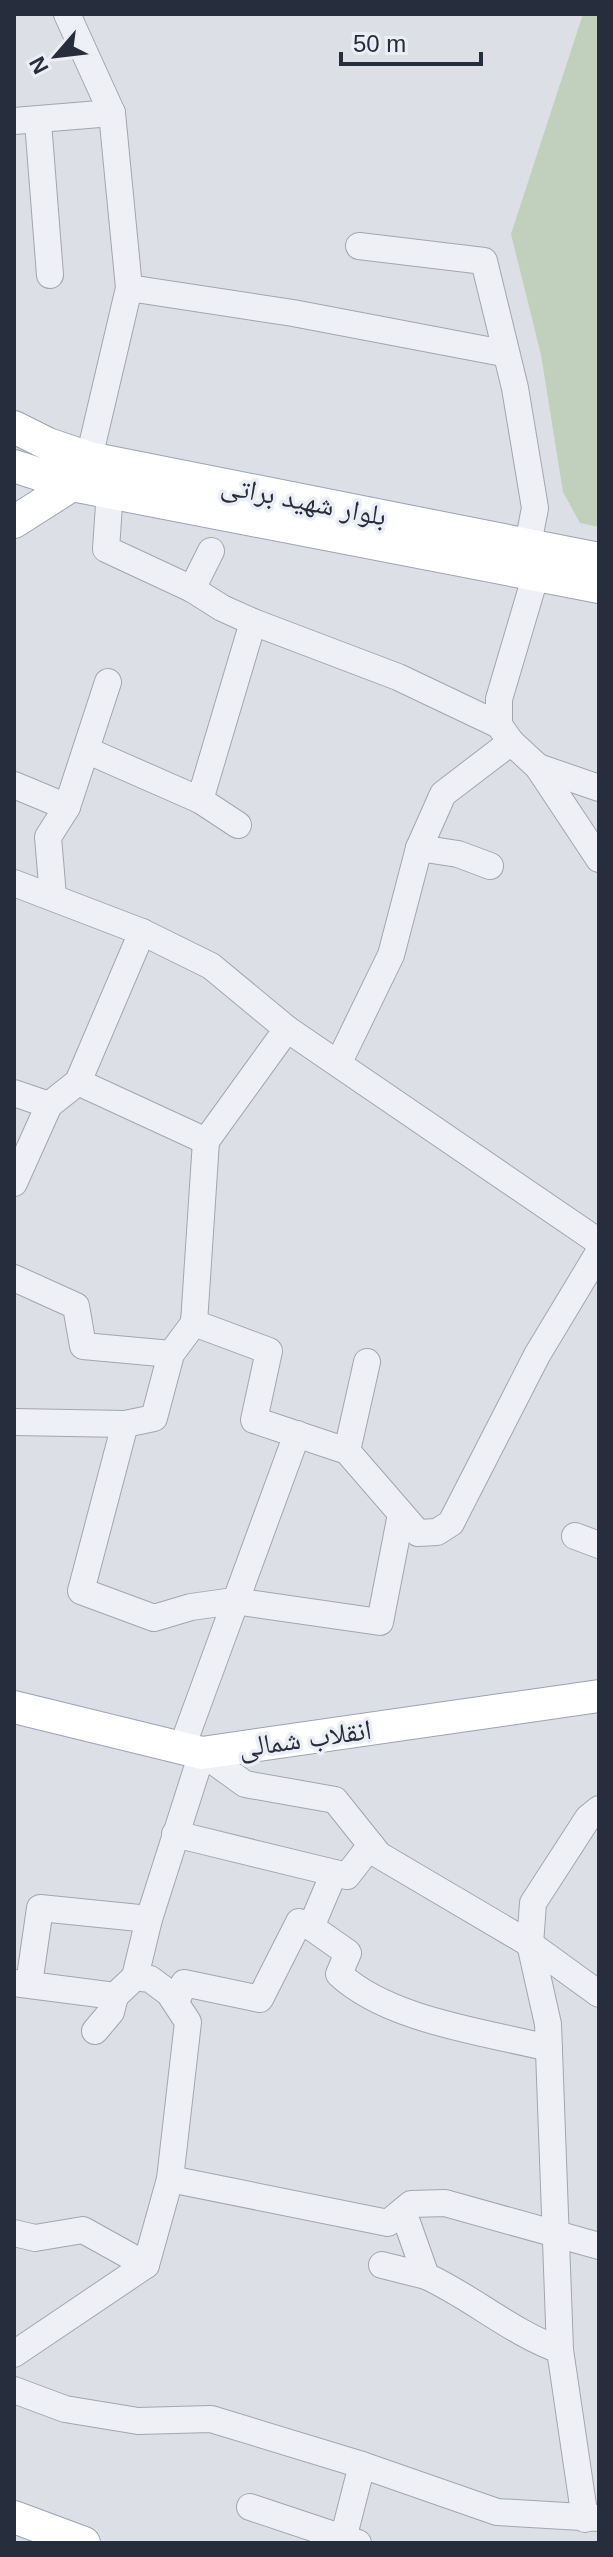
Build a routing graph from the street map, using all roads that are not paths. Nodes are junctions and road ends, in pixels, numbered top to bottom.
1 (67, 14) edge
2 (112, 113) junction
3 (26, 121) edge
4 (359, 246) dead end
5 (50, 275) dead end
6 (129, 288) junction
7 (503, 353) junction
8 (14, 407) edge
9 (14, 427) edge
10 (48, 444) junction
11 (14, 466) edge
12 (81, 471) junction
13 (110, 490) junction
14 (14, 522) edge
15 (211, 551) dead end
16 (532, 559) junction
17 (599, 559) edge
18 (599, 587) edge
19 (192, 589) junction
20 (253, 622) junction
21 (108, 682) dead end
22 (505, 734) junction
23 (86, 750) junction
24 (538, 767) junction
25 (14, 785) edge
26 (599, 788) edge
27 (200, 800) junction
28 (67, 807) junction
29 (238, 825) dead end
30 (419, 848) junction
31 (599, 859) edge
32 (490, 866) dead end
33 (14, 883) edge
34 (53, 896) junction
35 (142, 932) junction
36 (287, 1029) junction
37 (339, 1062) junction
38 (78, 1082) junction
39 (14, 1093) edge
40 (49, 1105) junction
41 (206, 1141) junction
42 (14, 1183) edge
43 (599, 1242) edge
44 (599, 1252) edge
45 (14, 1278) edge
46 (194, 1323) junction
47 (171, 1354) junction
48 (367, 1362) dead end
49 (14, 1422) edge
50 (125, 1424) junction
51 (297, 1434) junction
52 (347, 1451) junction
53 (401, 1514) junction
54 (234, 1601) junction
55 (599, 1696) edge
56 (14, 1707) edge
57 (191, 1752) junction
58 (599, 1809) edge
59 (175, 1834) junction
60 (371, 1845) junction
61 (334, 1873) junction
62 (149, 1919) junction
63 (311, 1927) junction
64 (530, 1944) junction
65 (135, 1977) junction
66 (22, 1984) edge
67 (599, 1994) edge
68 (115, 1996) junction
69 (176, 2002) junction
70 (95, 2031) dead end
71 (549, 2048) junction
72 (170, 2179) junction
73 (403, 2211) junction
74 (14, 2233) edge
75 (556, 2237) junction
76 (599, 2246) edge
77 (146, 2265) junction
78 (382, 2265) dead end
79 (426, 2276) junction
80 (560, 2350) junction
81 (14, 2354) edge
82 (14, 2390) edge
83 (362, 2465) junction
84 (250, 2507) dead end
85 (14, 2517) edge
86 (592, 2518) edge
87 (348, 2541) edge
88 (84, 2543) edge

1 - 2 street
2 - 3 street
2 - 6 street
3 - 5 street
4 - 7 street
6 - 7 street
6 - 12 street
7 - 16 street
8 - 10 main road
9 - 10 main road, بلوار شهید براتی
10 - 12 main road, بلوار شهید براتی
11 - 12 main road, بلوار شهید براتی
12 - 13 main road, بلوار شهید براتی
12 - 14 main road
12 - 16 main road, بلوار شهید براتی
13 - 16 main road, بلوار شهید براتی
13 - 19 street
15 - 19 street
16 - 17 main road, بلوار شهید براتی
16 - 18 main road, بلوار شهید براتی
16 - 22 street
19 - 20 street
20 - 22 street
20 - 27 street
21 - 23 street
22 - 24 street
22 - 30 street
23 - 27 street
23 - 28 street
24 - 26 street
24 - 31 street
25 - 28 street
27 - 29 street
28 - 34 street
30 - 32 street
30 - 37 street
33 - 34 street
34 - 35 street
35 - 36 street
35 - 38 street
36 - 37 street
36 - 41 street
37 - 43 street
38 - 40 street
38 - 41 street
39 - 40 street
40 - 42 street
41 - 46 street
44 - 53 street
45 - 47 street
46 - 47 street
46 - 51 street
47 - 50 street
48 - 52 street
49 - 50 street
50 - 54 street
51 - 52 street
51 - 54 street
52 - 53 street
53 - 54 street
54 - 57 street
55 - 57 main road, انقلاب شمالی
56 - 57 main road, انقلاب شمالی
57 - 59 street
57 - 60 street
58 - 64 street
59 - 61 street
59 - 62 street
60 - 61 street
60 - 64 street
61 - 63 street
62 - 65 street
62 - 66 street
63 - 69 street
63 - 71 street
64 - 67 street
64 - 71 street
65 - 68 street
65 - 69 street
66 - 68 street
68 - 70 street
69 - 72 street
71 - 75 street
72 - 73 street
72 - 77 street
73 - 75 street
73 - 79 street
74 - 77 street
75 - 76 street
75 - 80 street
77 - 81 street
78 - 79 street
79 - 80 street
80 - 86 street
82 - 83 street
83 - 86 street
83 - 87 street
84 - 87 street
85 - 88 main road

